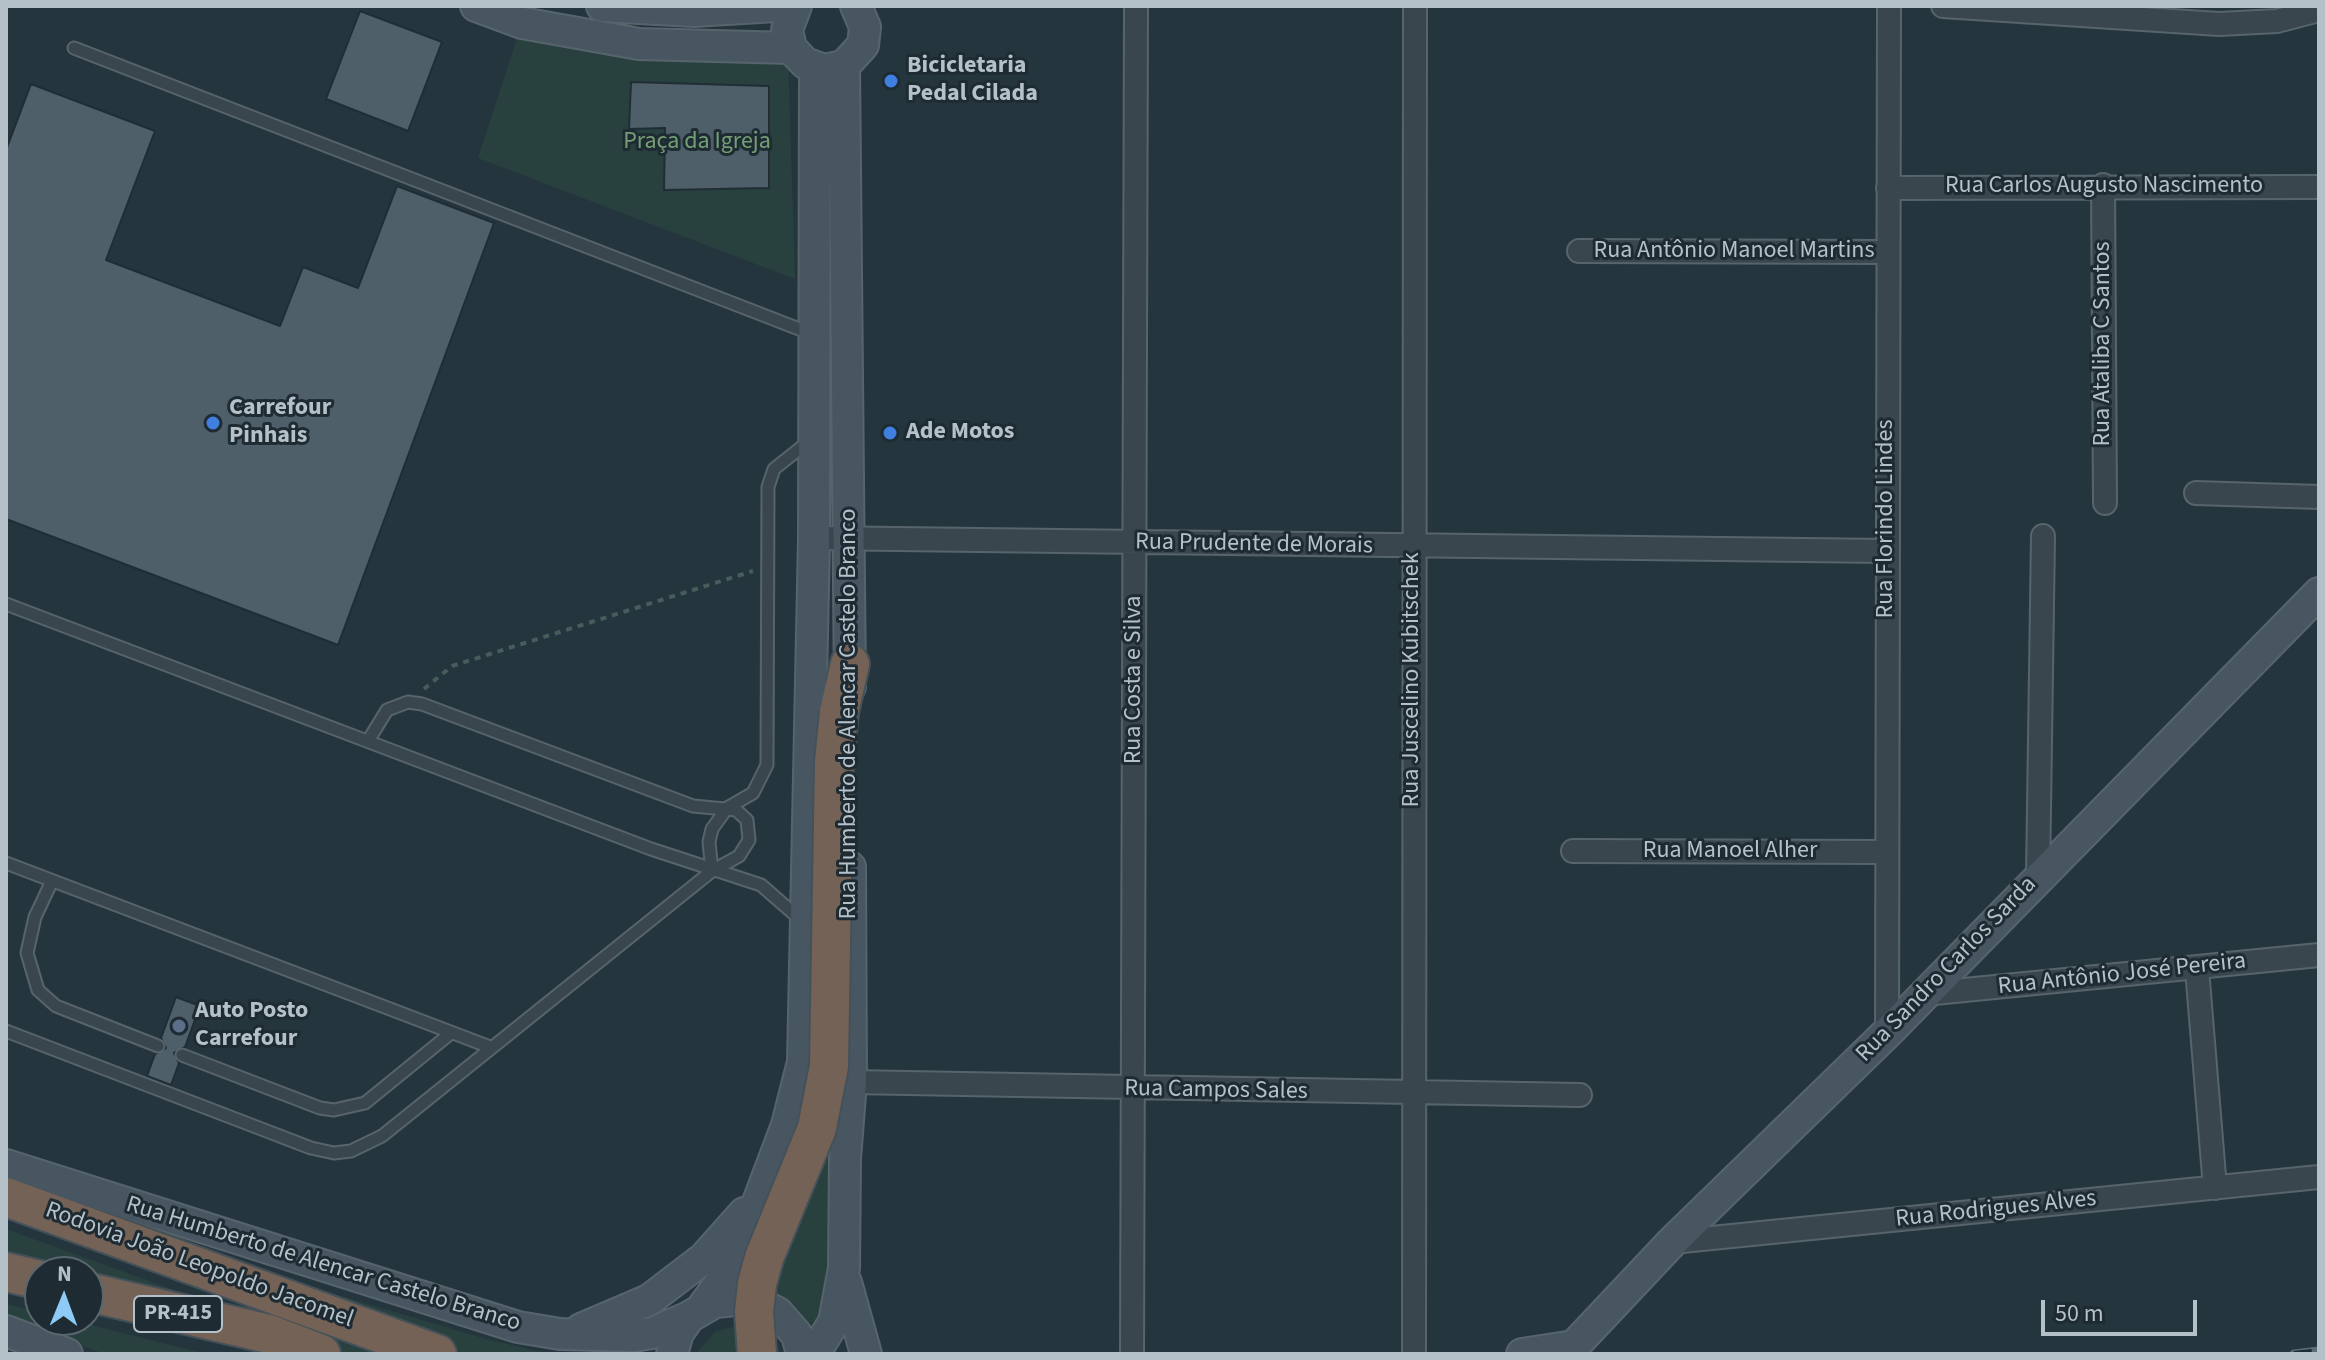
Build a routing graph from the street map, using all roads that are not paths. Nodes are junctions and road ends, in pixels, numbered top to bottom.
1 (476, 6) edge
2 (602, 6) edge
3 (776, 6) edge
4 (796, 6) edge
5 (856, 6) edge
6 (1136, 6) edge
7 (1415, 6) edge
8 (1889, 6) edge
9 (1943, 6) edge
10 (2319, 10) edge
11 (567, 19) edge
12 (74, 48) dead end
13 (791, 48) junction
14 (829, 67) junction
15 (2103, 185) junction
16 (2319, 187) edge
17 (1888, 188) junction
18 (1579, 251) dead end
19 (1888, 252) junction
20 (831, 334) junction
21 (814, 438) junction
22 (2196, 493) dead end
23 (2319, 497) edge
24 (2105, 503) dead end
25 (2043, 536) dead end
26 (814, 538) junction
27 (851, 538) junction
28 (1136, 543) junction
29 (1412, 547) junction
30 (1886, 551) junction
31 (2319, 593) edge
32 (6, 604) edge
33 (850, 664) junction
34 (368, 741) junction
35 (727, 808) junction
36 (1573, 851) dead end
37 (1886, 852) junction
38 (6, 863) edge
39 (712, 871) junction
40 (2038, 876) junction
41 (52, 881) junction
42 (806, 925) junction
43 (2319, 955) edge
44 (2197, 969) junction
45 (1924, 994) junction
46 (6, 1031) edge
47 (451, 1033) junction
48 (1887, 1033) junction
49 (158, 1046) dead end
50 (490, 1047) junction
51 (182, 1055) dead end
52 (851, 1082) junction
53 (1132, 1089) junction
54 (1415, 1094) junction
55 (1580, 1095) dead end
56 (6, 1165) edge
57 (2319, 1177) edge
58 (764, 1187) junction
59 (2215, 1188) junction
60 (6, 1197) edge
61 (1672, 1242) junction
62 (844, 1268) junction
63 (104, 1296) edge
64 (696, 1313) junction
65 (6, 1331) edge
66 (560, 1334) junction
67 (67, 1354) edge
68 (321, 1354) edge
69 (437, 1354) edge
70 (672, 1354) edge
71 (757, 1354) edge
72 (802, 1354) edge
73 (814, 1354) edge
74 (866, 1354) edge
75 (1132, 1354) edge
76 (1414, 1354) edge
77 (1522, 1354) edge

1 - 11 main road
2 - 3 main road
4 - 13 main road
5 - 14 main road
6 - 28 street, Rua Costa e Silva
7 - 29 street, Rua Juscelino Kubitschek
8 - 17 street, Rua Florindo Lindes
9 - 10 street
11 - 13 main road
12 - 20 lane
13 - 14 main road
14 - 20 main road, Rua Humberto de Alencar Castelo Branco
15 - 16 street, Rua Carlos Augusto Nascimento
15 - 17 street, Rua Carlos Augusto Nascimento
15 - 24 street, Rua Ataliba C Santos
17 - 19 street, Rua Florindo Lindes
18 - 19 street, Rua Antônio Manoel Martins
19 - 30 street, Rua Florindo Lindes
20 - 21 main road, Rua Humberto de Alencar Castelo Branco
20 - 27 main road, Rua Humberto de Alencar Castelo Branco
21 - 26 main road, Rua Humberto de Alencar Castelo Branco
21 - 35 lane
22 - 23 street
25 - 40 street
26 - 27 street, Rua Prudente de Morais
26 - 42 main road, Rua Humberto de Alencar Castelo Branco
27 - 28 street, Rua Prudente de Morais
27 - 33 main road, Rua Humberto de Alencar Castelo Branco
28 - 29 street, Rua Prudente de Morais
28 - 53 street, Rua Costa e Silva
29 - 30 street, Rua Prudente de Morais
29 - 54 street, Rua Juscelino Kubitschek
30 - 37 street, Rua Florindo Lindes
31 - 40 main road, Rua Sandro Carlos Sarda
32 - 34 lane
33 - 52 main road, Rua Humberto de Alencar Castelo Branco
33 - 71 highway, bridge
34 - 35 lane
34 - 39 lane
35 - 39 lane
35 - 39 lane
36 - 37 street, Rua Manoel Alher
37 - 48 street, Rua Florindo Lindes
38 - 41 lane
39 - 42 lane
39 - 50 lane
40 - 45 main road, Rua Sandro Carlos Sarda
41 - 47 lane
41 - 49 lane
42 - 58 main road, Rua Humberto de Alencar Castelo Branco
43 - 44 street, Rua Antônio José Pereira
44 - 45 street, Rua Antônio José Pereira
44 - 59 street
45 - 48 main road, Rua Sandro Carlos Sarda
46 - 50 lane
47 - 50 lane
47 - 51 lane
48 - 61 main road, Rua Sandro Carlos Sarda
52 - 53 street, Rua Campos Sales
52 - 62 main road, Rua Humberto de Alencar Castelo Branco
53 - 54 street, Rua Campos Sales
53 - 75 street, Rua Costa e Silva
54 - 55 street, Rua Campos Sales
54 - 76 street, Rua Juscelino Kubitschek
56 - 66 main road, Rua Humberto de Alencar Castelo Branco
57 - 59 street, Rua Rodrigues Alves
58 - 64 main road, Rua Humberto de Alencar Castelo Branco
58 - 66 main road
59 - 61 street, Rua Rodrigues Alves
60 - 69 highway, Rodovia João Leopoldo Jacomel / PR-415
61 - 77 main road, Rua Sandro Carlos Sarda
62 - 73 main road, Rua Humberto de Alencar Castelo Branco
62 - 74 main road
63 - 68 highway, Rodovia João Leopoldo Jacomel / PR-415
64 - 66 main road, Rua Humberto de Alencar Castelo Branco
64 - 70 main road
64 - 72 main road
65 - 67 main road

